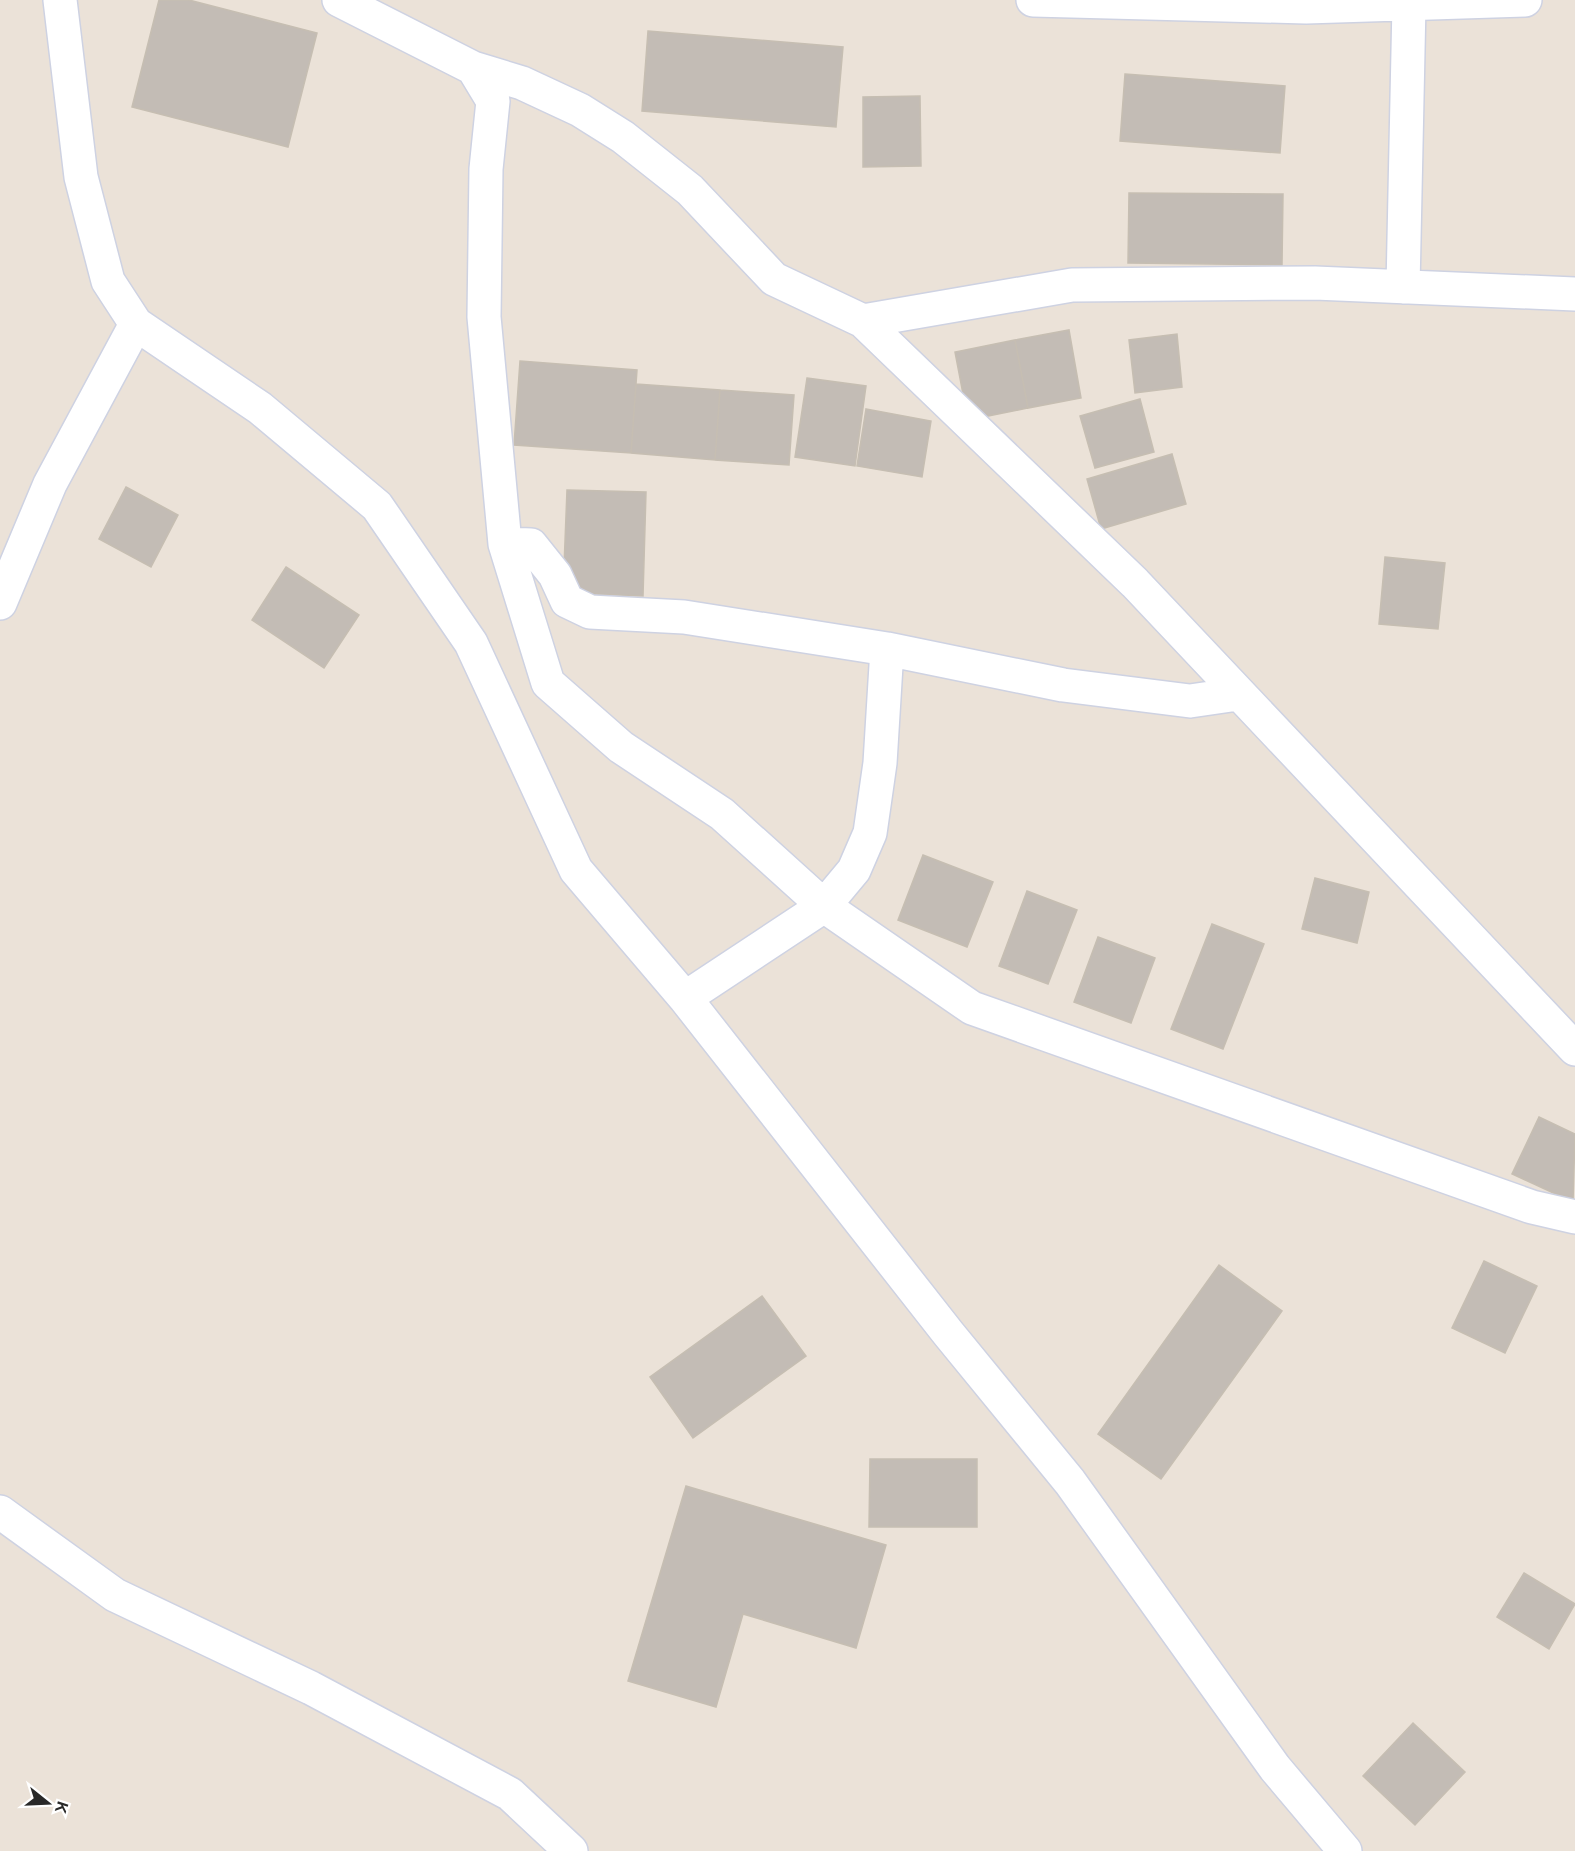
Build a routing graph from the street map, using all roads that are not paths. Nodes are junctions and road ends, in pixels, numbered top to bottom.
1 (60, 0) edge
2 (339, 0) edge
3 (1034, 0) edge
4 (1525, 0) edge
5 (1306, 4) edge
6 (1409, 4) junction
7 (473, 68) junction
8 (1403, 287) junction
9 (1575, 294) edge
10 (863, 321) junction
11 (136, 324) junction
12 (505, 544) junction
13 (0, 603) edge
14 (887, 650) junction
15 (1238, 694) junction
16 (824, 906) junction
17 (686, 998) junction
18 (1575, 1049) edge
19 (1575, 1217) edge
20 (0, 1512) edge
21 (571, 1851) edge
22 (1345, 1851) edge

1 - 11 street
2 - 7 street
3 - 5 street
4 - 6 street
5 - 6 street
6 - 8 street
7 - 10 street
7 - 12 street
8 - 9 street
8 - 10 street
10 - 15 street
11 - 13 street
11 - 17 street
12 - 14 street
12 - 16 street
14 - 15 street
14 - 16 street
15 - 18 street
16 - 17 street
16 - 19 street
17 - 22 street
20 - 21 street

